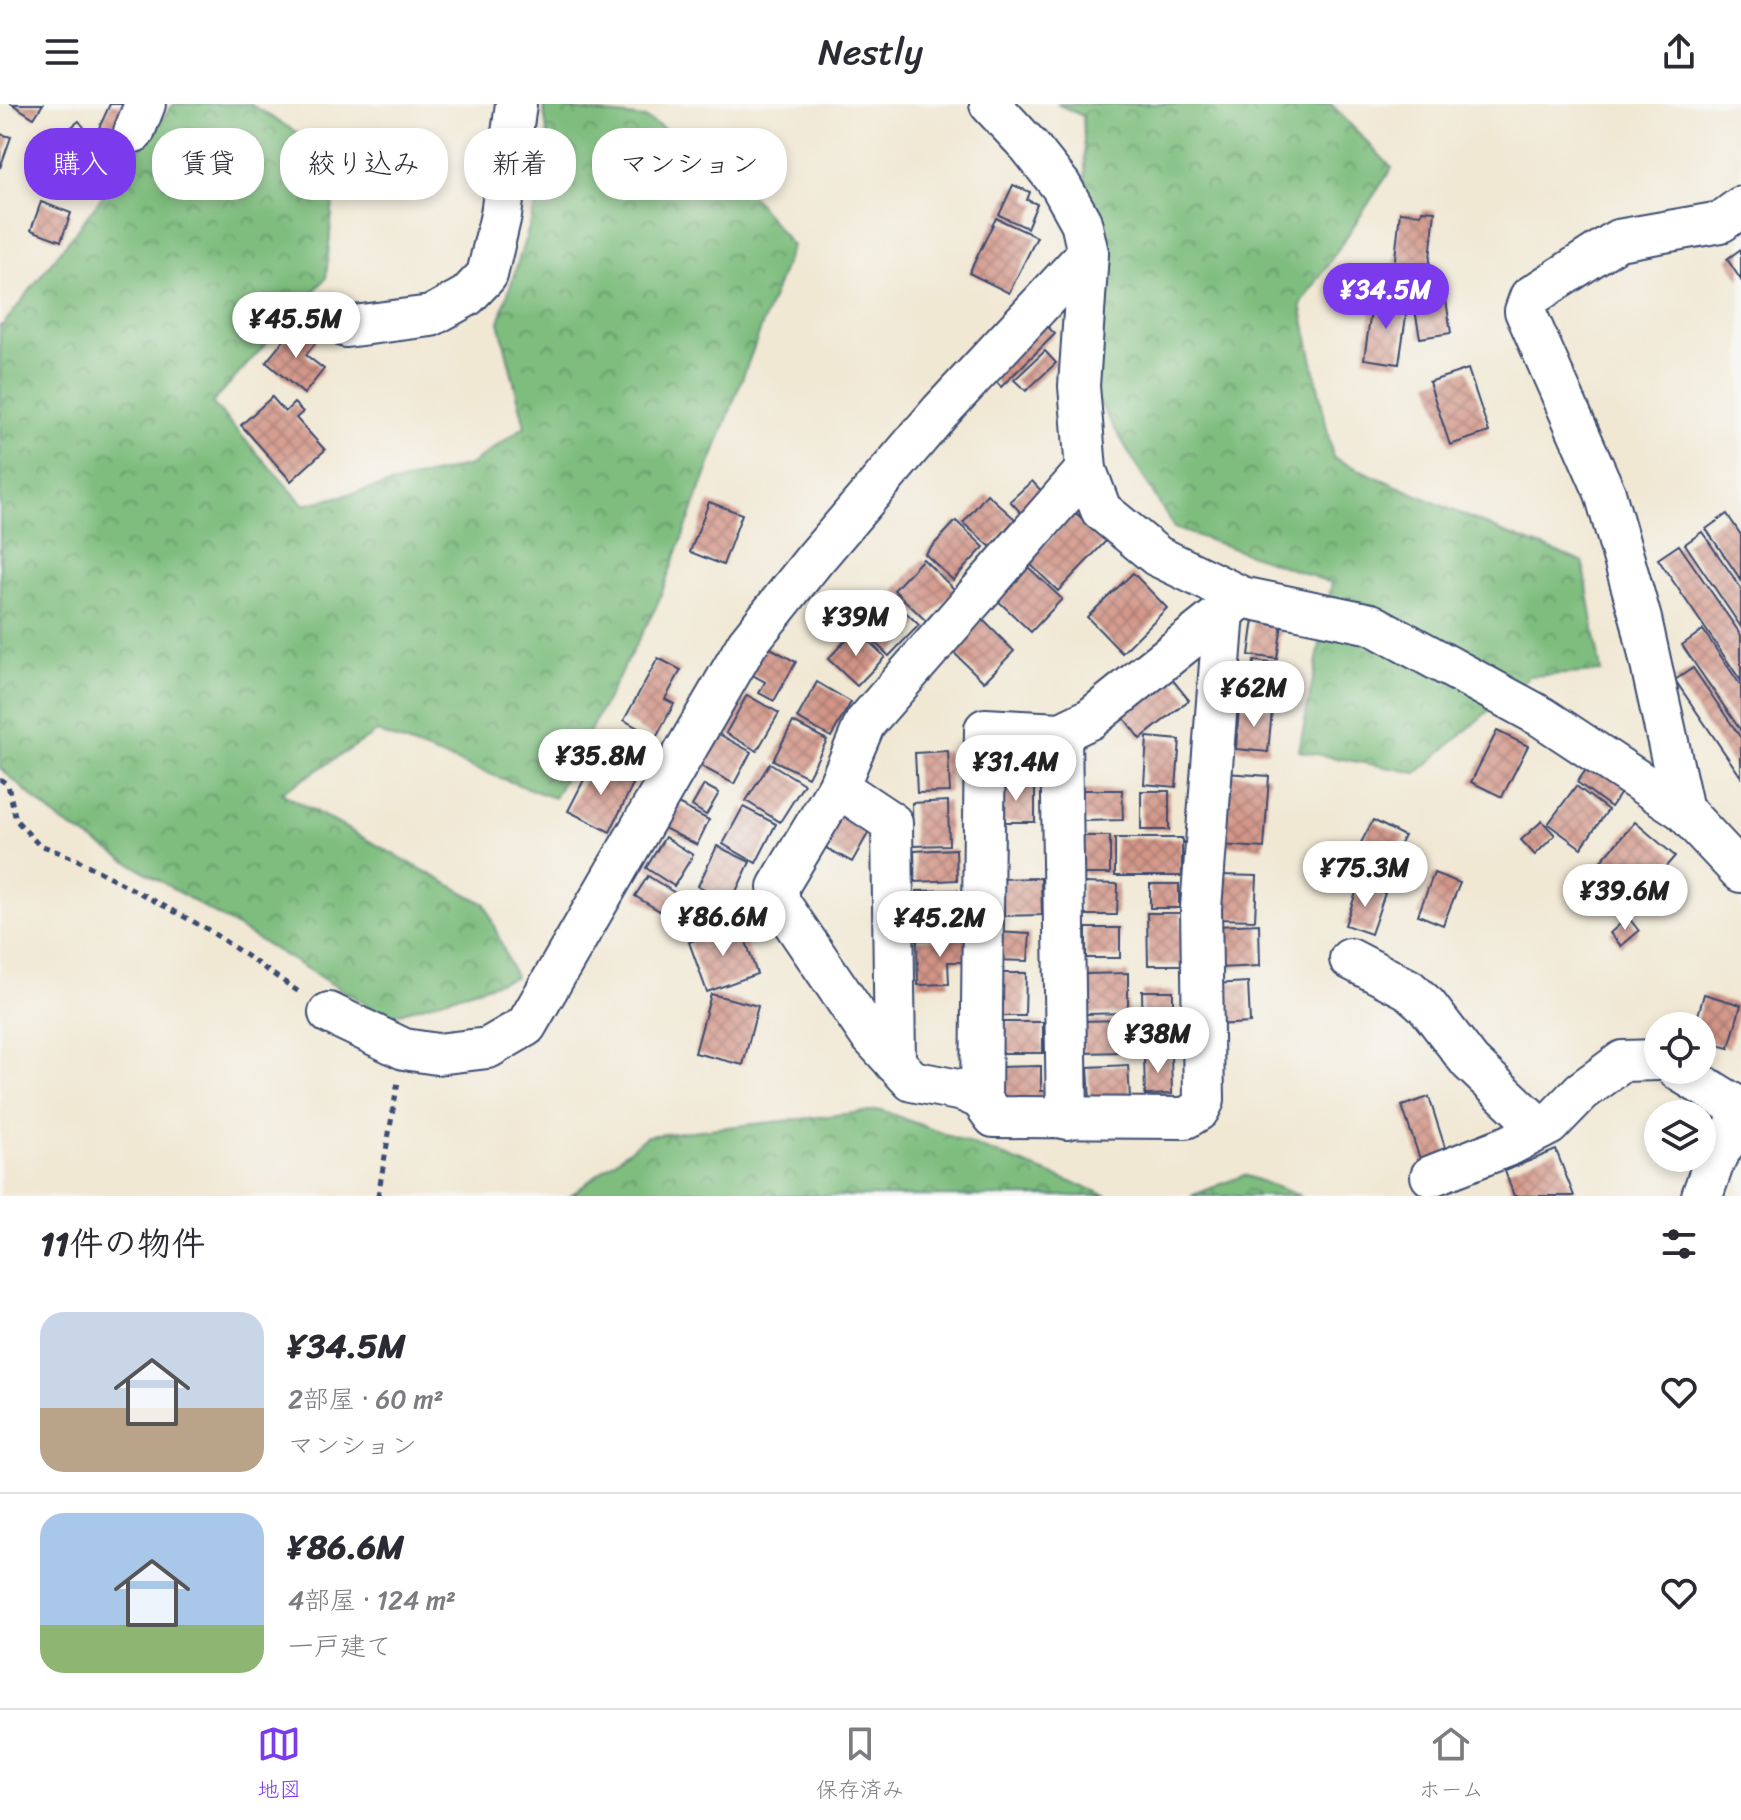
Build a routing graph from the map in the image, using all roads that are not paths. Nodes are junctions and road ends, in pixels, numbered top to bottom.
1 (516, 104) edge
2 (990, 104) edge
3 (1741, 207) edge
4 (1088, 253) junction
5 (346, 327) dead end
6 (1086, 470) junction
7 (1233, 605) junction
8 (1061, 733) junction
9 (838, 787) junction
10 (1683, 810) junction
11 (1741, 872) edge
12 (1350, 959) dead end
13 (329, 1013) road end
14 (1644, 1060) edge
15 (895, 1063) junction
16 (1701, 1084) edge
17 (981, 1099) junction
18 (1741, 1109) edge
19 (1741, 1117) edge
20 (1067, 1119) junction
21 (1541, 1129) junction
22 (1431, 1176) dead end
23 (1702, 1196) edge

1 - 5 street
2 - 4 street
3 - 10 street
4 - 6 street
4 - 13 street
6 - 7 street
6 - 9 street
7 - 8 street
7 - 10 street
7 - 20 street
8 - 17 street
8 - 20 street
9 - 15 street
9 - 15 street
10 - 11 street
12 - 21 street
14 - 21 street
15 - 17 street
16 - 18 street
17 - 20 street
19 - 23 street
21 - 22 street

